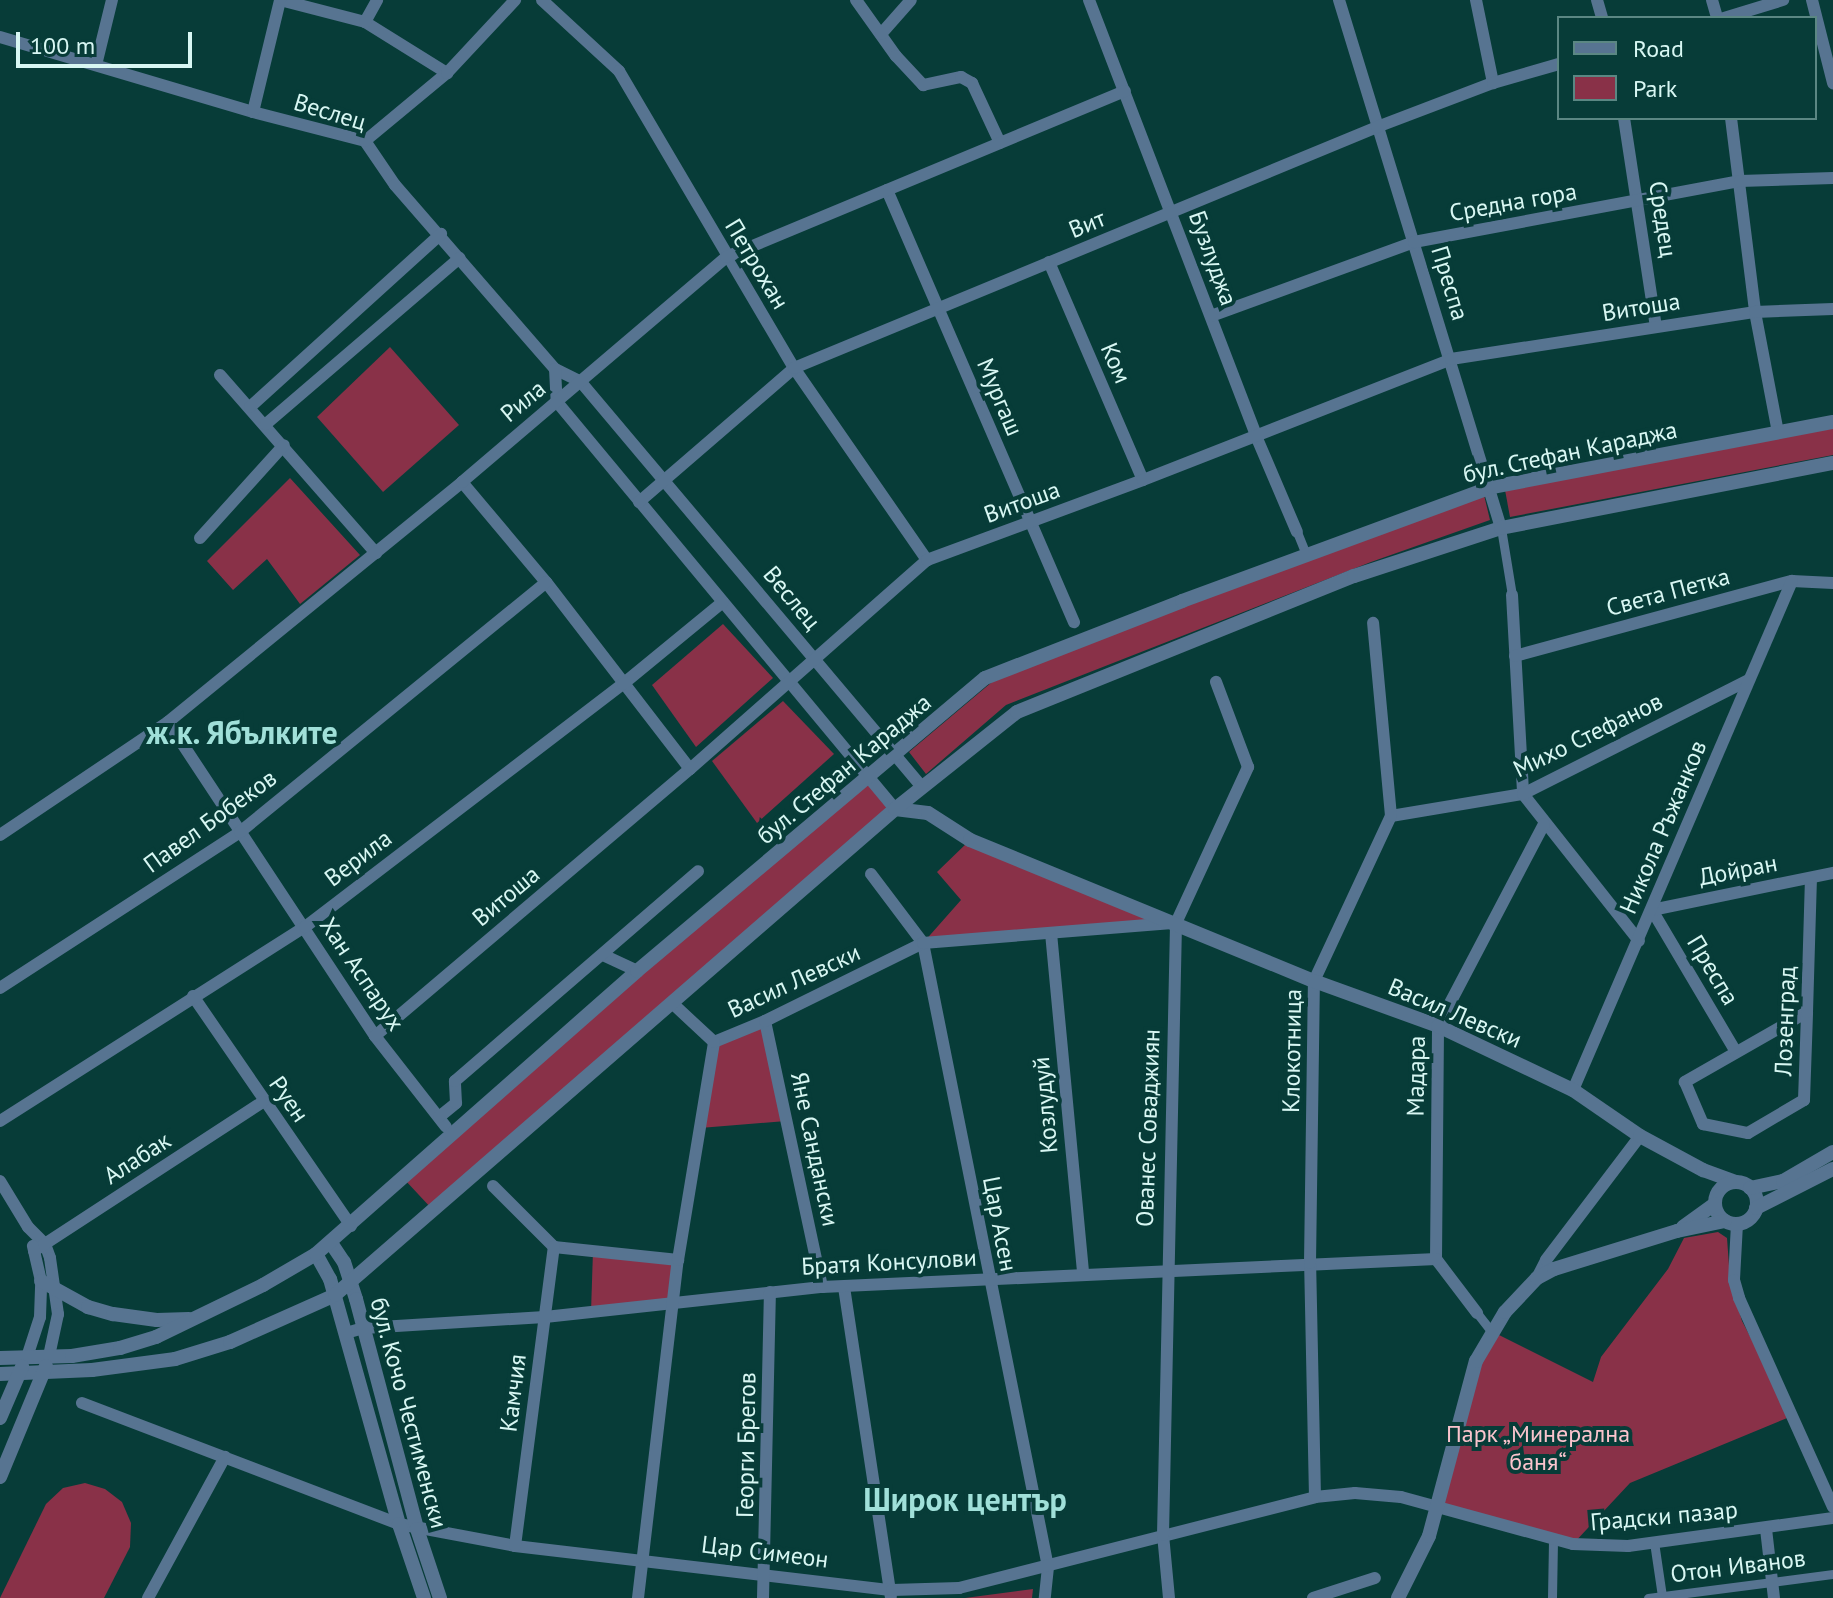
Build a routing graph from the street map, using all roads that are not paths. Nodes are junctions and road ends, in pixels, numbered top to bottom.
1 (112, 0) edge
2 (280, 0) edge
3 (377, 0) edge
4 (515, 0) edge
5 (543, 0) edge
6 (856, 0) edge
7 (911, 0) edge
8 (1089, 0) edge
9 (1339, 0) edge
10 (1476, 0) edge
11 (1783, 0) edge
12 (1731, 16) edge
13 (1817, 20) edge
14 (365, 22) junction
15 (881, 34) junction
16 (0, 37) edge
17 (96, 65) junction
18 (1557, 65) edge
19 (447, 73) junction
20 (1493, 83) junction
21 (1833, 83) edge
22 (1125, 91) junction
23 (253, 112) junction
24 (1624, 120) edge
25 (1731, 120) edge
26 (1377, 127) junction
27 (365, 141) junction
28 (1000, 143) junction
29 (1833, 178) edge
30 (1740, 181) junction
31 (887, 190) junction
32 (1639, 202) junction
33 (1173, 213) junction
34 (441, 234) junction
35 (1414, 242) junction
36 (726, 257) junction
37 (460, 258) junction
38 (1049, 262) junction
39 (938, 307) junction
40 (1833, 309) edge
41 (1755, 312) junction
42 (1211, 316) junction
43 (1656, 327) junction
44 (1451, 359) junction
45 (794, 368) junction
46 (555, 369) junction
47 (220, 375) dead end
48 (580, 381) junction
49 (557, 402) junction
50 (250, 407) junction
51 (1833, 422) edge
52 (266, 424) junction
53 (1778, 433) junction
54 (1256, 436) junction
55 (284, 445) junction
56 (1833, 463) edge
57 (664, 480) junction
58 (1143, 480) junction
59 (462, 482) junction
60 (1492, 487) junction
61 (639, 502) junction
62 (1030, 524) junction
63 (1501, 528) junction
64 (1297, 532) joint
65 (200, 538) dead end
66 (376, 553) junction
67 (1306, 554) junction
68 (927, 560) junction
69 (1792, 581) junction
70 (546, 582) junction
71 (1833, 583) edge
72 (1512, 595) joint
73 (723, 602) junction
74 (1074, 622) dead end
75 (1373, 623) dead end
76 (1515, 656) junction
77 (816, 660) junction
78 (1749, 680) junction
79 (792, 681) junction
80 (1216, 682) dead end
81 (623, 684) junction
82 (168, 722) junction
83 (895, 755) junction
84 (690, 769) junction
85 (869, 777) junction
86 (922, 787) junction
87 (1523, 794) junction
88 (895, 809) junction
89 (928, 813) junction
90 (1391, 816) junction
91 (1544, 824) junction
92 (240, 832) junction
93 (0, 835) edge
94 (698, 871) dead end
95 (1833, 873) edge
96 (871, 874) dead end
97 (1811, 878) junction
98 (1652, 910) junction
99 (1176, 923) junction
100 (305, 927) junction
101 (1051, 933) junction
102 (1639, 941) junction
103 (923, 943) junction
104 (603, 955) junction
105 (637, 971) junction
106 (1314, 981) junction
107 (0, 988) edge
108 (193, 996) junction
109 (672, 1003) junction
110 (1807, 1012) junction
111 (765, 1021) junction
112 (1438, 1026) junction
113 (375, 1036) junction
114 (714, 1042) junction
115 (1736, 1052) junction
116 (1573, 1090) junction
117 (263, 1102) junction
118 (0, 1121) edge
119 (1640, 1136) junction
120 (1833, 1152) edge
121 (1833, 1169) edge
122 (1703, 1170) junction
123 (0, 1181) edge
124 (1736, 1182) junction
125 (493, 1186) dead end
126 (1750, 1188) junction
127 (1716, 1201) junction
128 (1756, 1208) junction
129 (1731, 1222) junction
130 (351, 1226) junction
131 (1677, 1231) junction
132 (331, 1243) junction
133 (554, 1247) junction
134 (39, 1248) junction
135 (316, 1254) junction
136 (1436, 1259) junction
137 (678, 1260) junction
138 (1310, 1263) junction
139 (1166, 1271) junction
140 (1083, 1273) junction
141 (1537, 1278) junction
142 (988, 1279) junction
143 (41, 1281) junction
144 (350, 1282) junction
145 (822, 1287) junction
146 (844, 1287) junction
147 (56, 1292) junction
148 (770, 1292) junction
149 (335, 1295) junction
150 (673, 1304) junction
151 (1477, 1313) joint
152 (545, 1317) junction
153 (198, 1318) junction
154 (364, 1328) junction
155 (1491, 1331) junction
156 (346, 1333) junction
157 (49, 1356) junction
158 (27, 1357) junction
159 (0, 1358) edge
160 (0, 1374) edge
161 (19, 1374) junction
162 (43, 1374) junction
163 (82, 1403) dead end
164 (0, 1418) edge
165 (225, 1457) junction
166 (0, 1477) edge
167 (1315, 1497) junction
168 (1437, 1507) junction
169 (1833, 1507) edge
170 (1454, 1513) joint
171 (1833, 1518) edge
172 (399, 1524) junction
173 (417, 1529) junction
174 (1766, 1529) junction
175 (1163, 1535) junction
176 (1553, 1539) junction
177 (1654, 1542) junction
178 (515, 1546) junction
179 (643, 1559) junction
180 (1048, 1567) junction
181 (767, 1574) junction
182 (1833, 1574) edge
183 (1375, 1578) dead end
184 (1772, 1582) junction
185 (891, 1594) edge
186 (1662, 1596) edge
187 (148, 1598) edge
188 (424, 1598) edge
189 (440, 1598) edge
190 (638, 1598) edge
191 (763, 1598) edge
192 (1045, 1598) edge
193 (1169, 1598) edge
194 (1313, 1598) edge
195 (1398, 1598) edge
196 (1552, 1598) edge
197 (1648, 1598) edge
198 (1774, 1598) edge

1 - 17 street
2 - 14 street
2 - 23 street
3 - 14 street
4 - 19 street
5 - 36 street, Петрохан
6 - 15 street
7 - 15 street
8 - 22 street, Бузлуджа
9 - 26 street, Преспа
10 - 20 street
11 - 12 street
13 - 21 street
14 - 19 street
15 - 28 street
16 - 17 street, Веслец
17 - 23 street, Веслец
18 - 20 street, Вит
19 - 27 street
20 - 26 street, Вит
22 - 28 street, Рила
22 - 33 street, Бузлуджа
23 - 27 street, Веслец
24 - 32 street, Средец
25 - 30 street
26 - 33 street, Вит
26 - 35 street, Преспа
27 - 34 street, Веслец
28 - 31 street, Рила
29 - 30 street, Средна гора
30 - 32 street, Средна гора
30 - 41 street
31 - 36 street, Рила
31 - 39 street, Мургаш
32 - 35 street, Средна гора
32 - 43 street, Средец
33 - 38 street, Вит
33 - 42 street, Бузлуджа
34 - 37 street, Веслец
34 - 50 street
35 - 42 street, Средна гора
35 - 44 street, Преспа
36 - 45 street, Петрохан
36 - 48 street, Рила
37 - 46 street, Веслец
37 - 52 street
38 - 39 street, Вит
38 - 58 street, Ком
39 - 45 street, Вит
39 - 62 street, Мургаш
40 - 41 street, Витоша
41 - 43 street, Витоша
41 - 53 street
42 - 54 street, Бузлуджа
43 - 44 street, Витоша
44 - 54 street, Витоша
44 - 60 street, Преспа
45 - 57 street, Вит
45 - 68 street, Петрохан
46 - 48 street, Веслец
46 - 49 street
47 - 50 street
48 - 49 street, Рила
48 - 57 street, Веслец
49 - 59 street, Рила
49 - 61 street
50 - 52 street
51 - 53 street, бул. Стефан Караджа
52 - 55 street
53 - 60 street, бул. Стефан Караджа
54 - 58 street, Витоша
54 - 64 street, Бузлуджа
55 - 65 street
55 - 66 street
56 - 63 street
57 - 61 street, Вит
57 - 77 street, Веслец
58 - 62 street, Витоша
59 - 66 street, Рила
59 - 70 street
60 - 63 street, Преспа
60 - 67 street, бул. Стефан Караджа
61 - 73 street
62 - 68 street, Витоша
62 - 74 street, Мургаш
63 - 72 street
63 - 86 street
64 - 67 street
66 - 82 street, Рила
67 - 83 street, бул. Стефан Караджа
68 - 77 street, Витоша
69 - 71 street, Света Петка
69 - 76 street, Света Петка
69 - 78 street, Никола Ръжанков
70 - 81 street
70 - 92 street, Павел Бобеков
72 - 76 street
73 - 79 street
73 - 81 street, Верила
75 - 90 street
76 - 87 street
77 - 79 street, Витоша
77 - 83 street, Веслец
78 - 87 street, Михо Стефанов
78 - 98 street, Никола Ръжанков
79 - 84 street, Витоша
79 - 85 street
80 - 99 street, Ованес Соваджиян
81 - 84 street
81 - 100 street, Верила
82 - 92 street, Хан Аспарух
82 - 93 street, Рила
83 - 85 street, бул. Стефан Караджа
83 - 86 street, Веслец
84 - 113 street, Витоша
85 - 88 street
85 - 105 street, бул. Стефан Караджа
86 - 88 street
86 - 89 street
87 - 90 street, Михо Стефанов
87 - 91 street
88 - 89 street
88 - 109 street
89 - 99 street, Васил Левски
90 - 106 street, Клокотница
91 - 102 street
91 - 112 street, Мадара
92 - 100 street, Хан Аспарух
92 - 107 street, Павел Бобеков
94 - 104 street
95 - 97 street, Дойран
96 - 103 street, Цар Асен
97 - 98 street, Дойран
97 - 110 street, Лозенград
98 - 102 street, Никола Ръжанков
98 - 115 street, Преспа
99 - 101 street, Васил Левски
99 - 106 street, Васил Левски
99 - 139 street, Ованес Соваджиян
100 - 108 street, Верила
100 - 113 street, Хан Аспарух
101 - 103 street, Васил Левски
101 - 140 street, Козлудуй
102 - 116 street, Никола Ръжанков
103 - 111 street, Васил Левски
103 - 142 street, Цар Асен
104 - 105 street
104 - 113 street, Хан Аспарух
105 - 130 street, бул. Стефан Караджа
106 - 112 street, Васил Левски
106 - 138 street, Клокотница
108 - 117 street, Руен
108 - 118 street, Верила
109 - 114 street
109 - 144 street
110 - 115 street
110 - 115 street, Лозенград
111 - 114 street, Васил Левски
111 - 145 street, Яне Сандански
112 - 116 street, Васил Левски
112 - 136 street, Мадара
114 - 137 street
116 - 119 street, Васил Левски
117 - 130 street, Руен
117 - 134 street, Алабак
119 - 122 street, Васил Левски
119 - 141 street
120 - 126 street
121 - 128 street
122 - 124 street, Васил Левски
122 - 127 street
123 - 134 street
124 - 126 street
124 - 127 street
125 - 133 street
126 - 128 street
127 - 129 street
127 - 131 street
128 - 129 street
129 - 131 street
129 - 169 street
130 - 132 street, бул. Стефан Караджа
131 - 141 street
132 - 135 street, бул. Стефан Караджа
132 - 144 street, бул. Кочо Честименски
133 - 137 street
133 - 152 street, Камчия
134 - 143 street
134 - 147 street
135 - 149 street, бул. Кочо Честименски
135 - 153 street, бул. Стефан Караджа
136 - 138 street, Братя Консулови
136 - 151 street
137 - 150 street
138 - 139 street, Братя Консулови
138 - 167 street, Клокотница
139 - 140 street, Братя Консулови
139 - 175 street, Ованес Соваджиян
140 - 142 street, Братя Консулови
141 - 155 street
142 - 146 street, Братя Консулови
142 - 180 street, Цар Асен
143 - 147 street
143 - 158 street
144 - 149 street
144 - 154 street, бул. Кочо Честименски
145 - 146 street, Братя Консулови
145 - 148 street, Братя Консулови
146 - 185 street
147 - 153 street
147 - 157 street
148 - 150 street, Братя Консулови
148 - 181 street, Георги Брегов
149 - 156 street, бул. Кочо Честименски
149 - 162 street
150 - 152 street, Братя Консулови
150 - 179 street
151 - 155 street
152 - 154 street, Братя Консулови
152 - 178 street, Камчия
153 - 157 street, бул. Стефан Караджа
154 - 156 street, Братя Консулови
154 - 173 street, бул. Кочо Честименски
155 - 168 street
156 - 172 street, бул. Кочо Честименски
157 - 158 street, бул. Стефан Караджа
157 - 162 street
158 - 159 street, бул. Стефан Караджа
158 - 161 street
160 - 161 street
161 - 162 street
161 - 164 street
162 - 166 street
163 - 165 street, Цар Симеон
165 - 172 street, Цар Симеон
165 - 187 street
167 - 168 street, Цар Симеон
167 - 175 street, Цар Симеон
168 - 170 street, Цар Симеон
168 - 195 street
170 - 176 street, Градски пазар
171 - 174 street, Градски пазар
172 - 173 street, Цар Симеон
172 - 188 street, бул. Кочо Честименски
173 - 178 street, Цар Симеон
173 - 189 street, бул. Кочо Честименски
174 - 177 street, Градски пазар
174 - 184 street
175 - 180 street, Цар Симеон
175 - 193 street, Ованес Соваджиян
176 - 177 street, Градски пазар
176 - 196 street
177 - 186 street
178 - 179 street, Цар Симеон
179 - 181 street, Цар Симеон
179 - 190 street
180 - 185 street, Цар Симеон
180 - 192 street, Цар Асен
181 - 185 street, Цар Симеон
181 - 191 street, Георги Брегов
182 - 184 street, Отон Иванов
183 - 194 street
184 - 186 street, Отон Иванов
184 - 198 street
186 - 197 street, Отон Иванов

